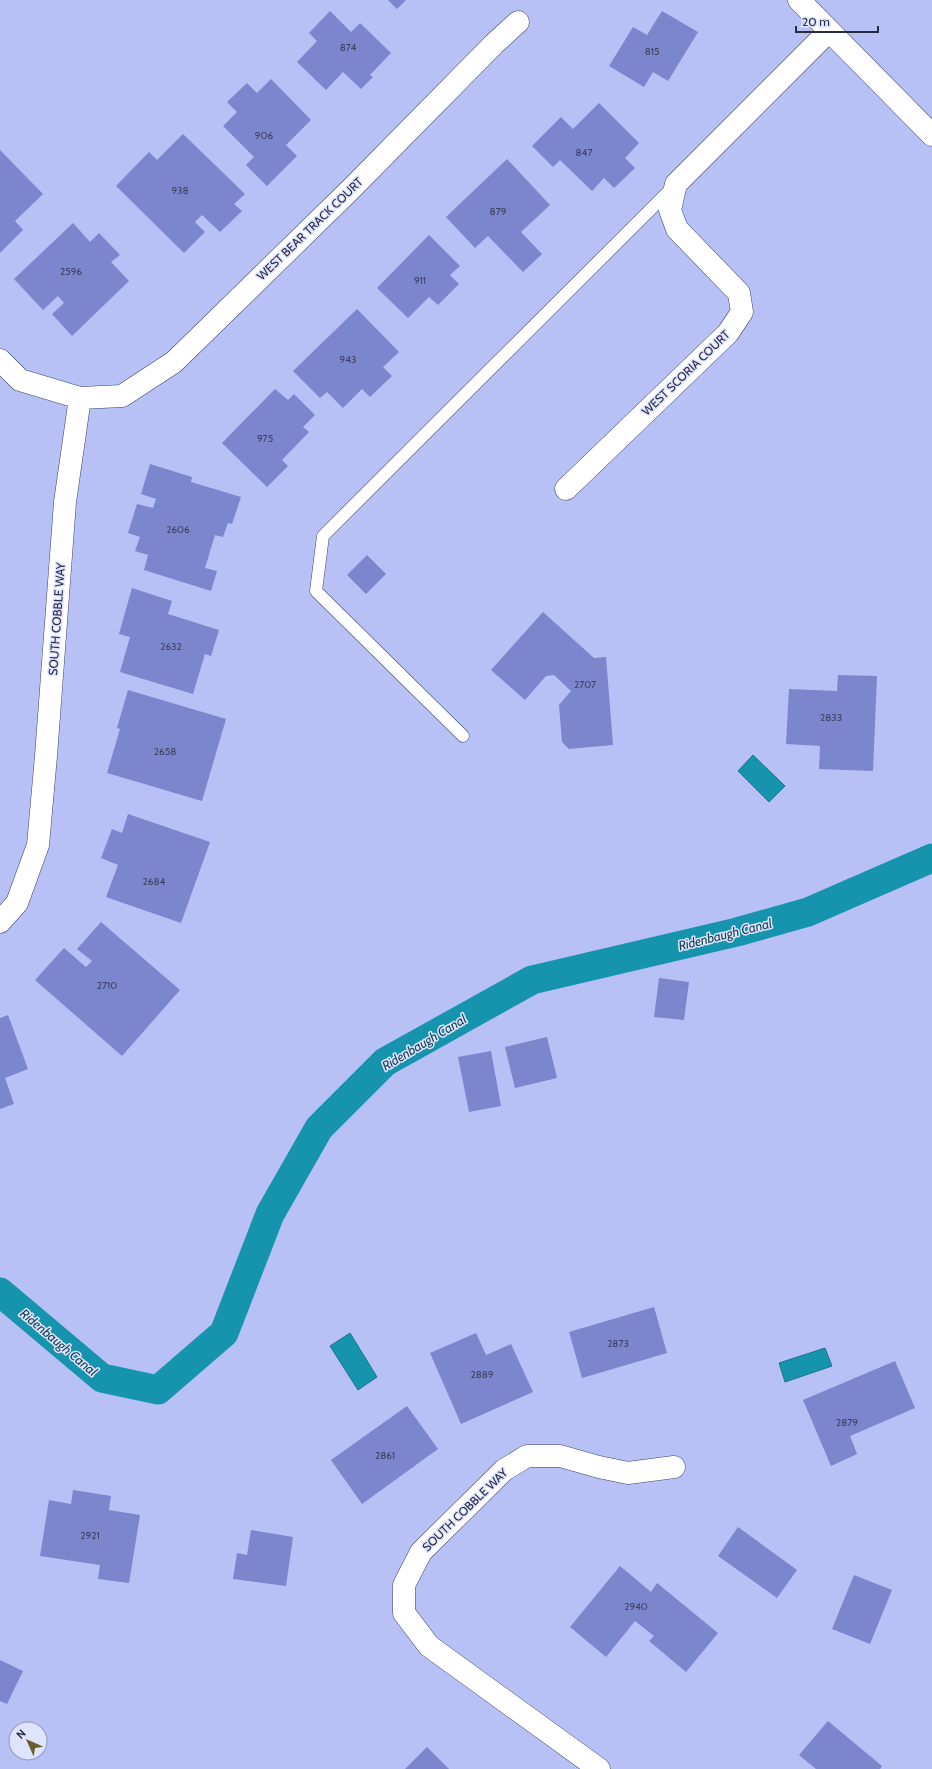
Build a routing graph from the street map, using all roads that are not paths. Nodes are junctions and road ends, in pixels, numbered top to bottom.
1 (799, 0) edge
2 (518, 22) dead end
3 (829, 31) junction
4 (932, 135) edge
5 (676, 184) junction
6 (0, 360) edge
7 (80, 398) junction
8 (566, 489) dead end
9 (463, 736) dead end
10 (0, 922) edge
11 (674, 1467) dead end
12 (599, 1769) edge

1 - 3 street
2 - 7 street, WEST BEAR TRACK COURT
3 - 4 street
3 - 5 street
5 - 8 street, WEST SCORIA COURT
5 - 9 lane
6 - 7 street
7 - 10 street, SOUTH COBBLE WAY
11 - 12 street, SOUTH COBBLE WAY

